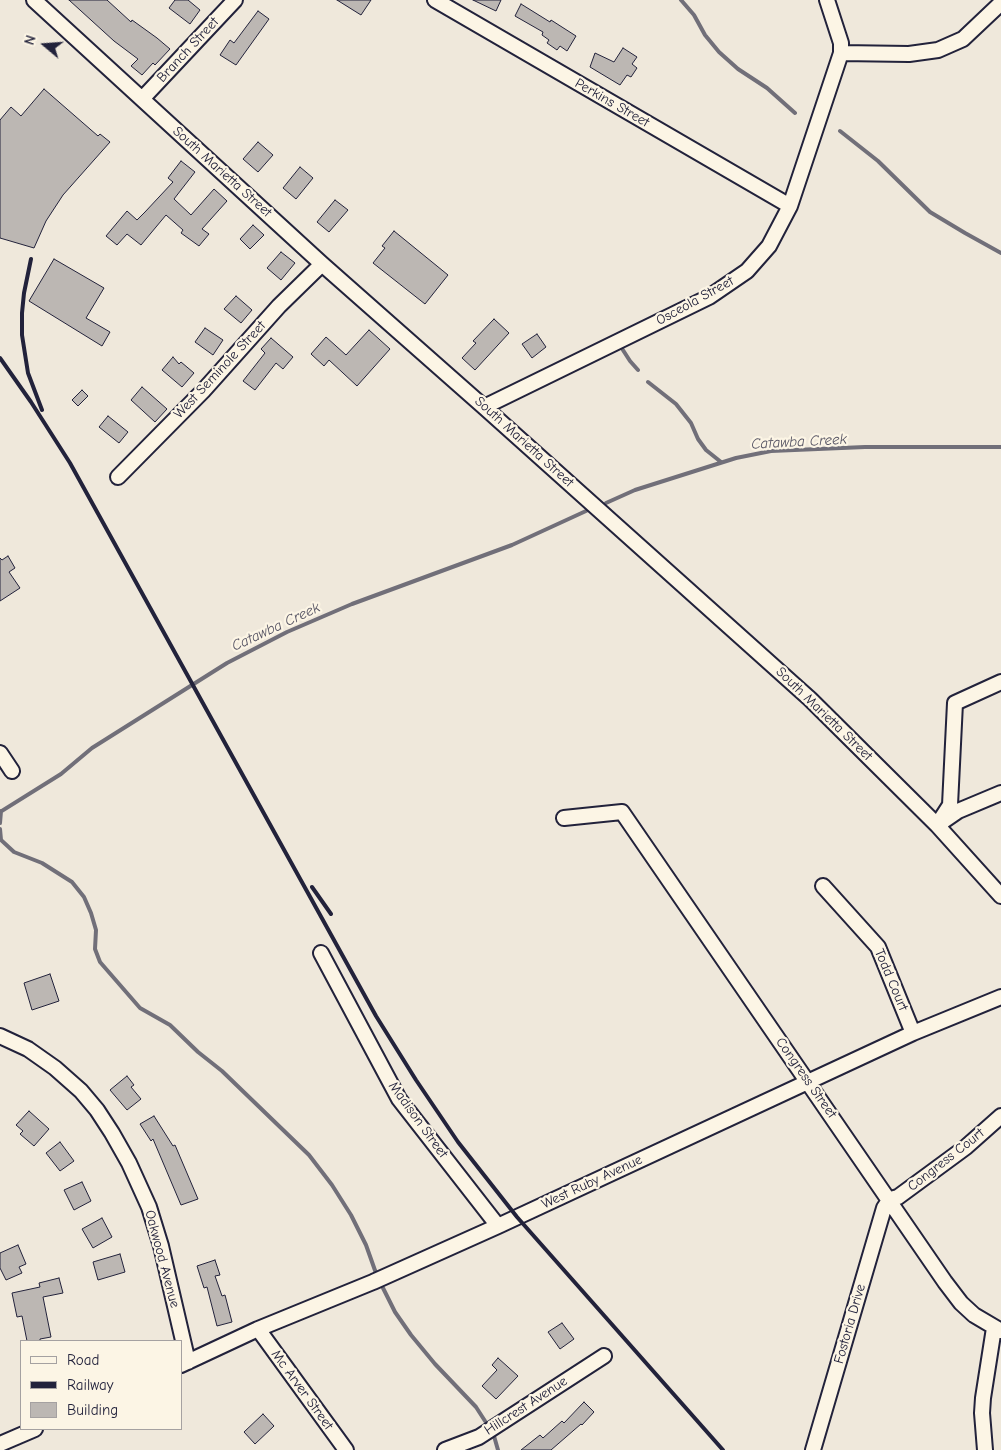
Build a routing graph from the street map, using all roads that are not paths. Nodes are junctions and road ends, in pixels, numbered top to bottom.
1 (34, 0) edge
2 (235, 0) edge
3 (435, 0) edge
4 (827, 0) edge
5 (1001, 3) edge
6 (841, 53) junction
7 (142, 99) junction
8 (790, 206) junction
9 (322, 264) junction
10 (484, 407) junction
11 (118, 477) dead end
12 (1001, 682) edge
13 (0, 753) edge
14 (12, 771) dead end
15 (1001, 793) edge
16 (564, 818) dead end
17 (937, 825) junction
18 (823, 886) dead end
19 (1001, 896) edge
20 (320, 953) dead end
21 (1001, 998) edge
22 (913, 1033) junction
23 (0, 1036) edge
24 (809, 1082) junction
25 (1001, 1116) edge
26 (890, 1199) junction
27 (498, 1226) junction
28 (258, 1329) junction
29 (998, 1330) edge
30 (179, 1340) edge
31 (604, 1356) dead end
32 (184, 1363) edge
33 (33, 1430) edge
34 (0, 1444) edge
35 (346, 1450) edge
36 (446, 1450) edge
37 (813, 1450) edge
38 (985, 1450) edge

1 - 7 street, South Marietta Street
2 - 7 street, Branch Street
3 - 8 street, Perkins Street
4 - 6 street, Osceola Street
5 - 6 street
6 - 8 street, Osceola Street
7 - 9 street, South Marietta Street
8 - 10 street, Osceola Street
9 - 10 street, South Marietta Street
9 - 11 street, West Seminole Street
10 - 17 street, South Marietta Street
12 - 17 street
13 - 14 street
15 - 17 street
16 - 24 street, Congress Street
17 - 19 street, South Marietta Street
18 - 22 street, Todd Court
20 - 27 street, Madison Street
21 - 22 street, West Ruby Avenue
22 - 24 street, West Ruby Avenue
23 - 30 street, Oakwood Avenue
24 - 26 street, Congress Street
24 - 27 street, West Ruby Avenue
25 - 26 street, Congress Court
26 - 29 street, Congress Street
26 - 37 street, Fostoria Drive
27 - 28 street, West Ruby Avenue
28 - 32 street, West Ruby Avenue
28 - 35 street, Mc Arver Street
29 - 38 street
31 - 36 street, Hillcrest Avenue
33 - 34 street

